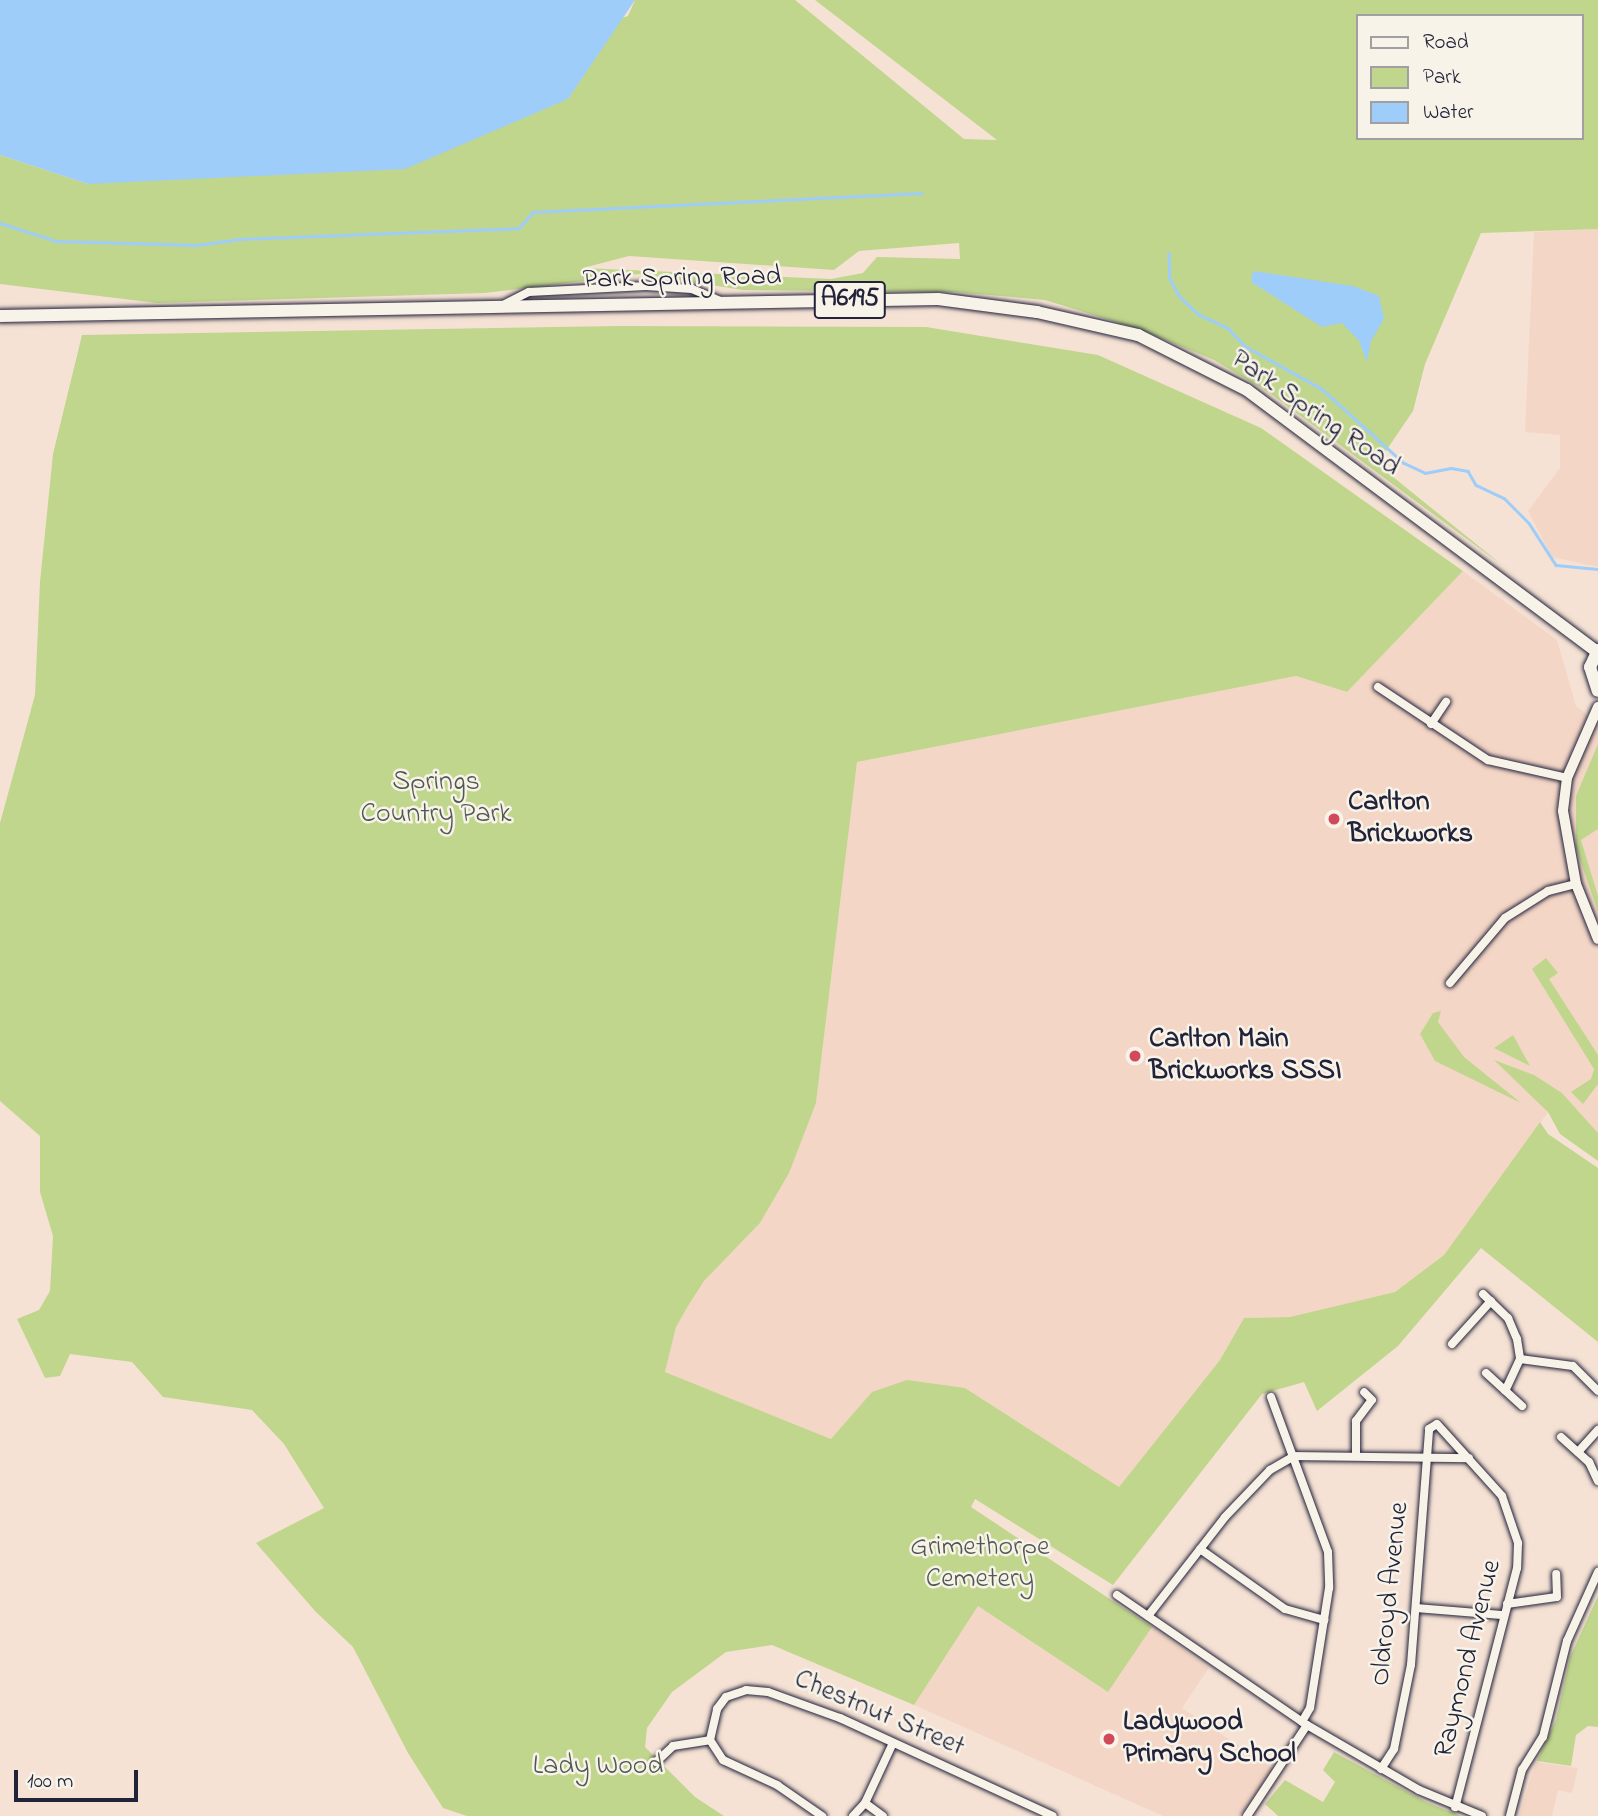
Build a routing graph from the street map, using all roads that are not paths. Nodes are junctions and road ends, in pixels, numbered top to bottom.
1 (0, 316) edge
2 (1597, 651) edge
3 (1378, 687) dead end
4 (1598, 691) edge
5 (1446, 702) dead end
6 (1598, 707) edge
7 (1432, 723) junction
8 (1567, 778) junction
9 (1576, 884) junction
10 (1598, 939) edge
11 (1450, 983) dead end
12 (1483, 1294) dead end
13 (1491, 1301) junction
14 (1452, 1344) dead end
15 (1520, 1359) junction
16 (1486, 1373) dead end
17 (1505, 1391) junction
18 (1598, 1391) edge
19 (1364, 1392) dead end
20 (1272, 1397) dead end
21 (1522, 1406) dead end
22 (1437, 1424) joint
23 (1598, 1430) edge
24 (1561, 1437) dead end
25 (1578, 1452) junction
26 (1356, 1455) junction
27 (1294, 1456) junction
28 (1426, 1458) junction
29 (1469, 1458) junction
30 (1598, 1481) edge
31 (1200, 1549) junction
32 (1598, 1572) edge
33 (1556, 1574) dead end
34 (1117, 1595) dead end
35 (1507, 1604) junction
36 (1416, 1608) junction
37 (1502, 1615) junction
38 (1148, 1616) junction
39 (1324, 1620) junction
40 (1305, 1724) junction
41 (710, 1740) junction
42 (893, 1743) junction
43 (656, 1762) dead end
44 (1381, 1769) junction
45 (865, 1803) junction
46 (1028, 1806) junction
47 (1455, 1807) junction
48 (822, 1816) edge
49 (853, 1816) edge
50 (883, 1816) edge
51 (1023, 1816) edge
52 (1053, 1816) edge
53 (1247, 1816) edge
54 (1482, 1816) edge
55 (1510, 1816) edge

1 - 2 main road, Park Spring Road / A6195
2 - 4 main road, Park Spring Road / A6195
3 - 7 street
5 - 7 street
6 - 8 street
7 - 8 street
8 - 9 street
9 - 10 street
9 - 11 street
12 - 13 street
13 - 14 street
13 - 15 street
15 - 17 street
15 - 18 street
16 - 17 street
17 - 21 street
19 - 26 street
20 - 27 street
22 - 28 street, Oldroyd Avenue
22 - 29 street, Raymond Avenue
23 - 25 street
24 - 25 street
25 - 30 street
26 - 27 street
26 - 28 street
27 - 31 street
27 - 39 street
28 - 29 street
28 - 36 street, Oldroyd Avenue
29 - 35 street, Raymond Avenue
31 - 38 street
31 - 39 street
32 - 55 street
33 - 35 street
34 - 38 street
35 - 37 street, Raymond Avenue
36 - 37 street
36 - 44 street, Oldroyd Avenue
37 - 47 street, Raymond Avenue
38 - 40 street
39 - 40 street
40 - 44 street
40 - 53 street
41 - 42 street, Chestnut Street
41 - 43 street
41 - 48 street
42 - 45 street
42 - 46 street, Chestnut Street
44 - 47 street
45 - 49 street
45 - 50 street
46 - 51 street
46 - 52 street, Chestnut Street
47 - 54 street

